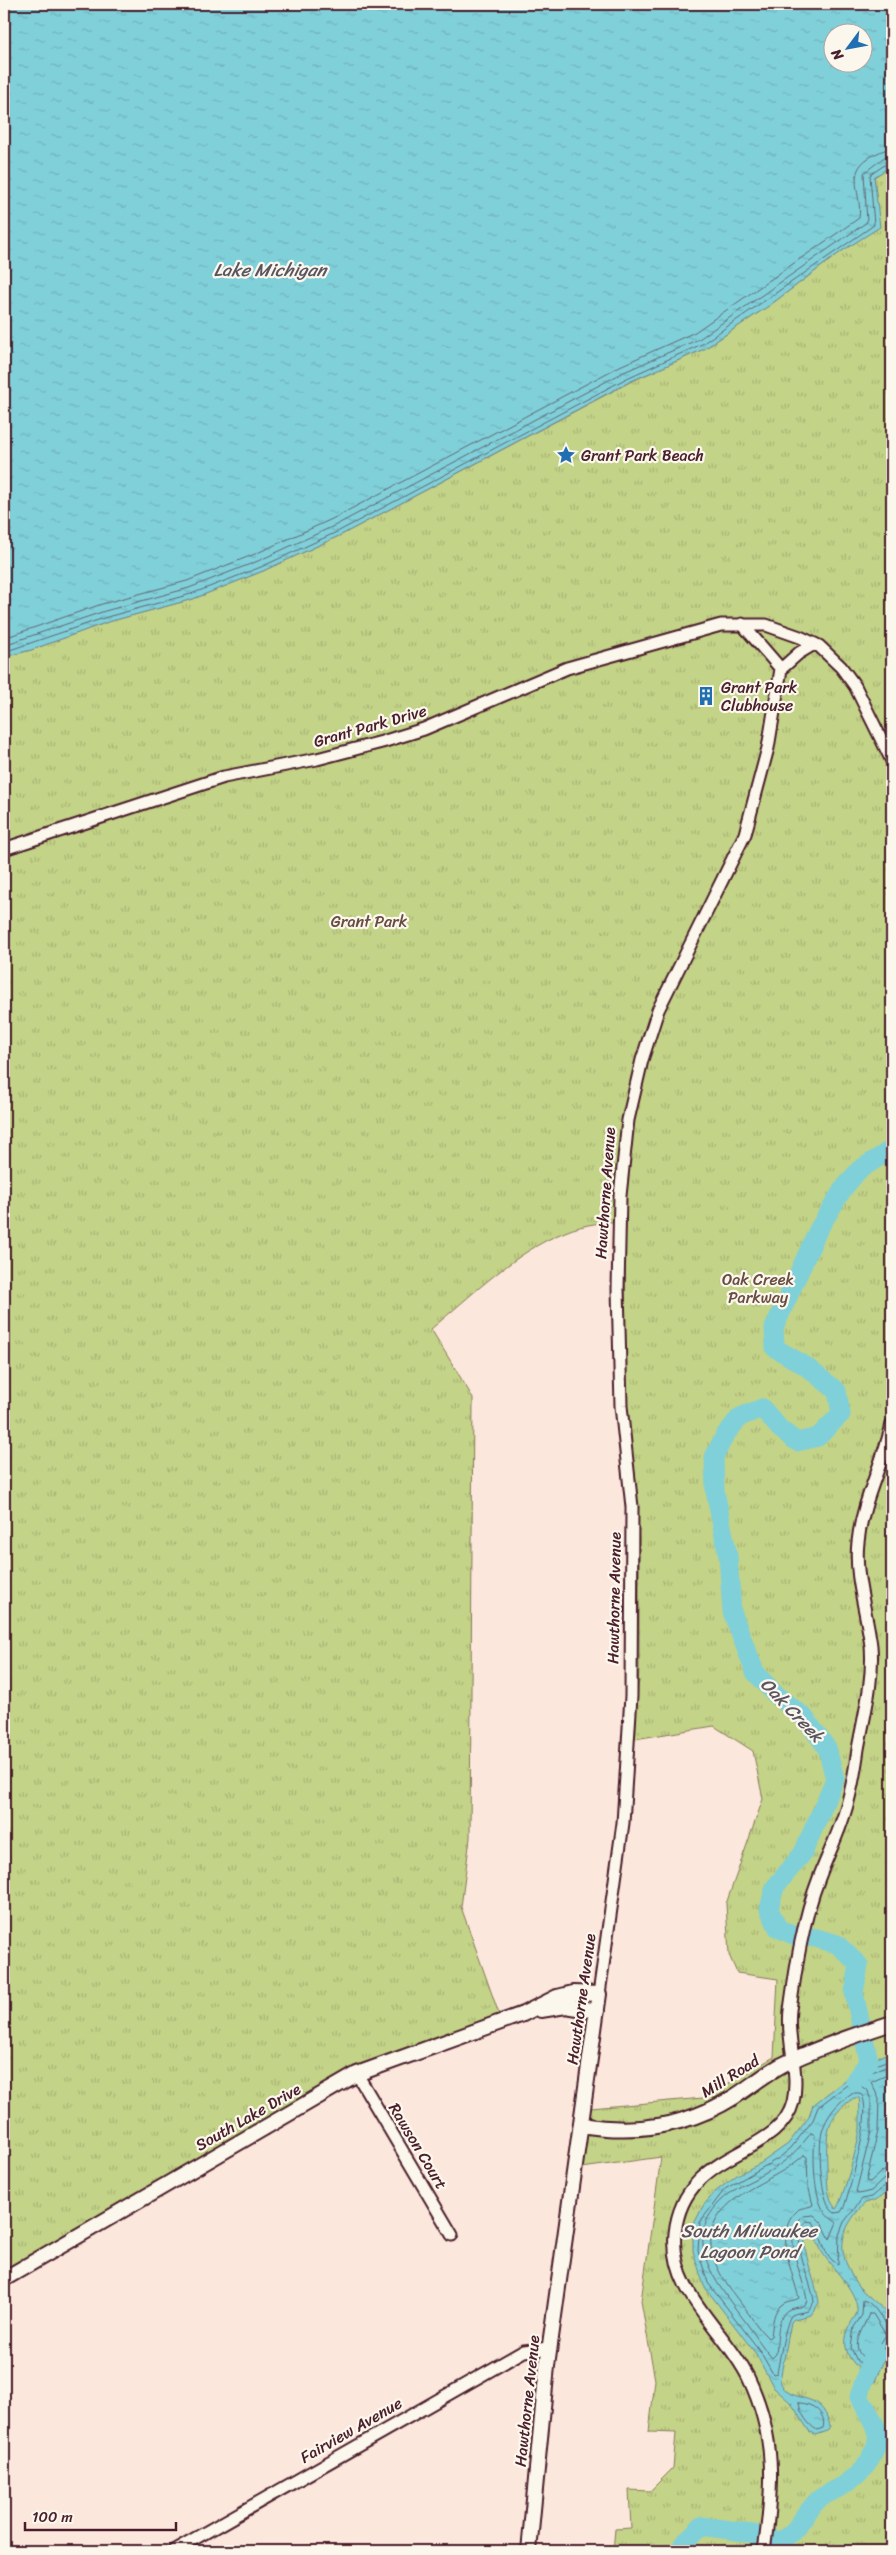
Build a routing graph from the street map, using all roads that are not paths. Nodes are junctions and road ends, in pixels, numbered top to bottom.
1 (742, 624) junction
2 (814, 644) junction
3 (781, 669) junction
4 (892, 761) edge
5 (4, 849) edge
6 (892, 1424) edge
7 (599, 1994) junction
8 (597, 2011) junction
9 (523, 2014) junction
10 (892, 2023) edge
11 (792, 2060) junction
12 (357, 2074) junction
13 (580, 2125) junction
14 (452, 2235) dead end
15 (4, 2279) edge
16 (549, 2348) junction
17 (173, 2551) edge
18 (530, 2551) edge
19 (764, 2551) edge

1 - 2 street, Grant Park Drive
1 - 3 street
1 - 5 street, Grant Park Drive
2 - 3 street
2 - 4 street, Grant Park Drive
3 - 7 street, Hawthorne Avenue
6 - 11 street
7 - 8 street, Hawthorne Avenue
7 - 9 street, South Lake Drive
8 - 9 street, South Lake Drive
8 - 13 street, Hawthorne Avenue
9 - 12 street, South Lake Drive
10 - 11 street, Mill Road
11 - 13 street, Mill Road
11 - 19 street
12 - 14 street, Rawson Court
12 - 15 street, South Lake Drive
13 - 16 street, Hawthorne Avenue
16 - 17 street, Fairview Avenue
16 - 18 street, Hawthorne Avenue

